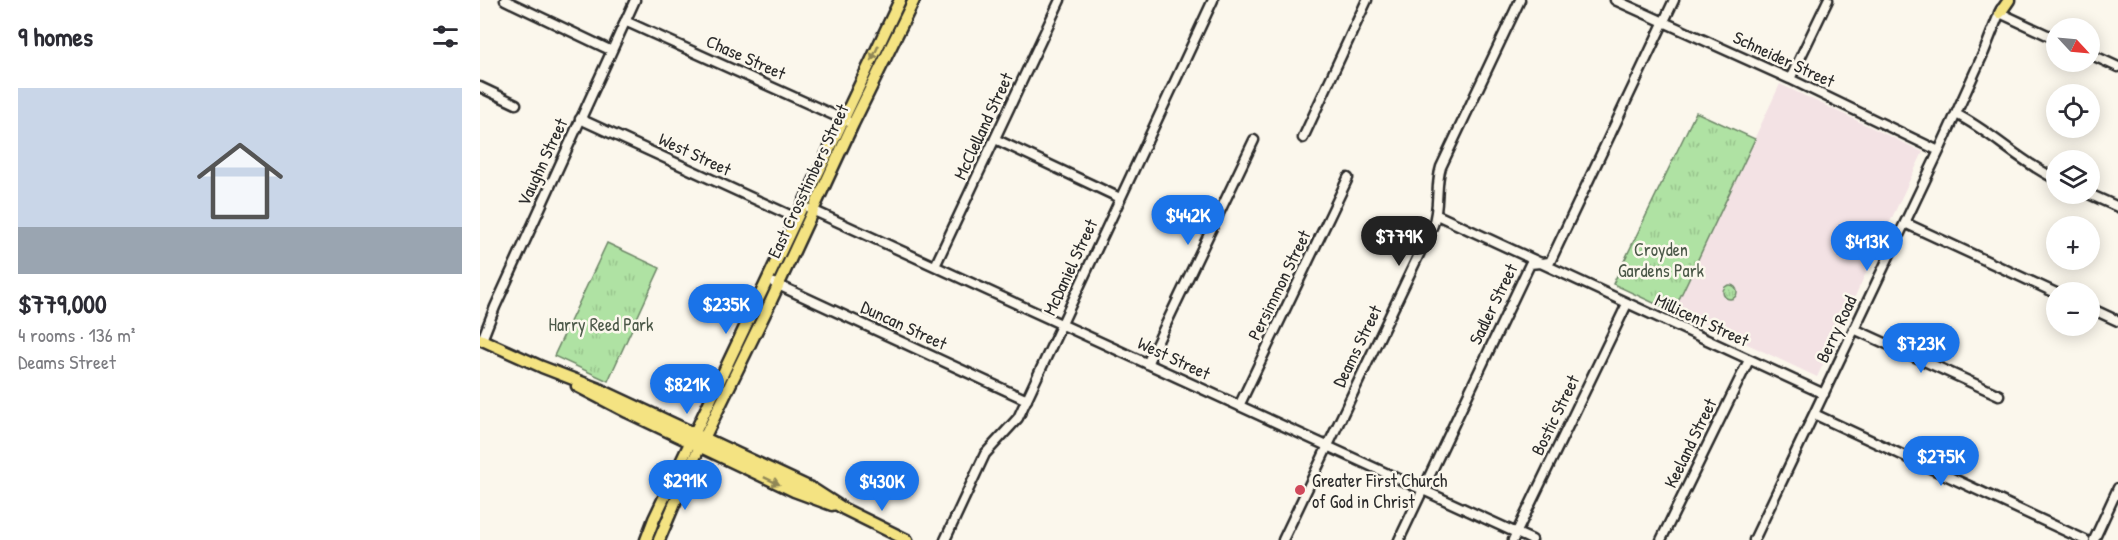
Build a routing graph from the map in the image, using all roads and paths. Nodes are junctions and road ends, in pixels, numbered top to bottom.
1 (505, 0) edge
2 (635, 0) edge
3 (900, 0) edge
4 (914, 0) edge
5 (1060, 0) edge
6 (1213, 0) edge
7 (1367, 0) edge
8 (1520, 0) edge
9 (1616, 0) edge
10 (1674, 0) edge
11 (1828, 0) edge
12 (2003, 0) edge
13 (2009, 0) edge
14 (2000, 13) junction
15 (892, 16) junction
16 (625, 21) junction
17 (903, 21) junction
18 (1664, 23) junction
19 (2046, 34) edge
20 (610, 50) junction
21 (2100, 59) edge
22 (2118, 67) edge
23 (1790, 79) junction
24 (481, 91) edge
25 (516, 104) dead end
26 (1956, 114) junction
27 (580, 119) junction
28 (848, 122) junction
29 (1303, 138) dead end
30 (995, 139) junction
31 (1254, 140) dead end
32 (1939, 150) junction
33 (2046, 173) edge
34 (1348, 178) dead end
35 (1120, 198) junction
36 (2100, 199) edge
37 (2118, 207) edge
38 (808, 208) junction
39 (1437, 215) junction
40 (796, 218) junction
41 (1905, 223) junction
42 (1539, 262) junction
43 (935, 266) junction
44 (773, 283) junction
45 (2046, 288) edge
46 (1627, 304) junction
47 (2100, 313) edge
48 (2118, 321) edge
49 (1062, 325) junction
50 (1854, 329) junction
51 (481, 339) edge
52 (1749, 360) junction
53 (1147, 364) junction
54 (1824, 394) junction
55 (1999, 395) dead end
56 (1027, 400) junction
57 (1239, 406) junction
58 (1814, 414) junction
59 (697, 440) junction
60 (1328, 445) junction
61 (2118, 488) edge
62 (1423, 490) junction
63 (1515, 536) edge
64 (2081, 539) edge
65 (646, 540) edge
66 (659, 540) edge
67 (907, 540) edge
68 (945, 540) edge
69 (1283, 540) edge
70 (1399, 540) edge
71 (1532, 540) edge
72 (1661, 540) edge
73 (1754, 540) edge
74 (2094, 540) edge

1 - 20 street
2 - 16 street, Vaughn Street
3 - 15 main road, East Crosstimbers Street
4 - 17 main road, East Crosstimbers Street
5 - 30 street, McClelland Street
6 - 35 street, McDaniel Street
7 - 29 street
8 - 39 street, Deams Street
9 - 18 street, Schneider Street
10 - 18 street, Sadler Street
11 - 23 street
12 - 14 street, Berry Road
13 - 14 main road
14 - 19 street
14 - 26 street, Berry Road
15 - 17 main road
15 -> 28 main road, East Crosstimbers Street
16 - 20 street, Vaughn Street
16 - 28 street, Chase Street
17 - 28 main road, East Crosstimbers Street
18 - 23 street, Schneider Street
18 - 42 street, Sadler Street
20 - 27 street, Vaughn Street
21 - 22 street
23 - 32 street, Schneider Street
24 - 25 street
26 - 32 street, Berry Road
26 - 33 street
27 - 40 street, West Street
27 - 51 street, Vaughn Street
28 - 38 main road, East Crosstimbers Street
30 - 35 street
30 - 43 street, McClelland Street
31 - 53 street
32 - 41 street, Berry Road
34 - 57 street, Persimmon Street
35 - 49 street, McDaniel Street
36 - 37 street
38 - 40 main road, East Crosstimbers Street
38 - 43 street, West Street
38 - 44 main road, East Crosstimbers Street
39 - 42 street, Millicent Street
39 - 60 street, Deams Street
40 - 44 main road, East Crosstimbers Street
41 - 45 street
41 - 50 street, Berry Road
42 - 46 street, Millicent Street
42 - 62 street, Sadler Street
43 - 49 street, West Street
44 - 56 street, Duncan Street
44 - 59 main road, East Crosstimbers Street
46 - 52 street, Millicent Street
46 - 63 street, Bostic Street
47 - 48 street
49 - 53 street, West Street
49 - 56 street, McDaniel Street
50 - 54 street, Berry Road
50 - 55 street
51 - 59 main road
52 - 54 street, Millicent Street
52 - 72 street, Keeland Street
53 - 57 street, West Street
54 - 58 street, Berry Road
56 - 68 street, McDaniel Street
57 - 60 street, West Street
58 - 64 street
58 - 73 street, Berry Road
59 - 65 main road, East Crosstimbers Street
59 - 66 main road, East Crosstimbers Street
59 - 67 main road
60 - 62 street, West Street
60 - 69 street, Deams Street
61 - 74 street
62 - 63 street, West Street
62 - 70 street, Sadler Street
63 - 71 street, West Street

